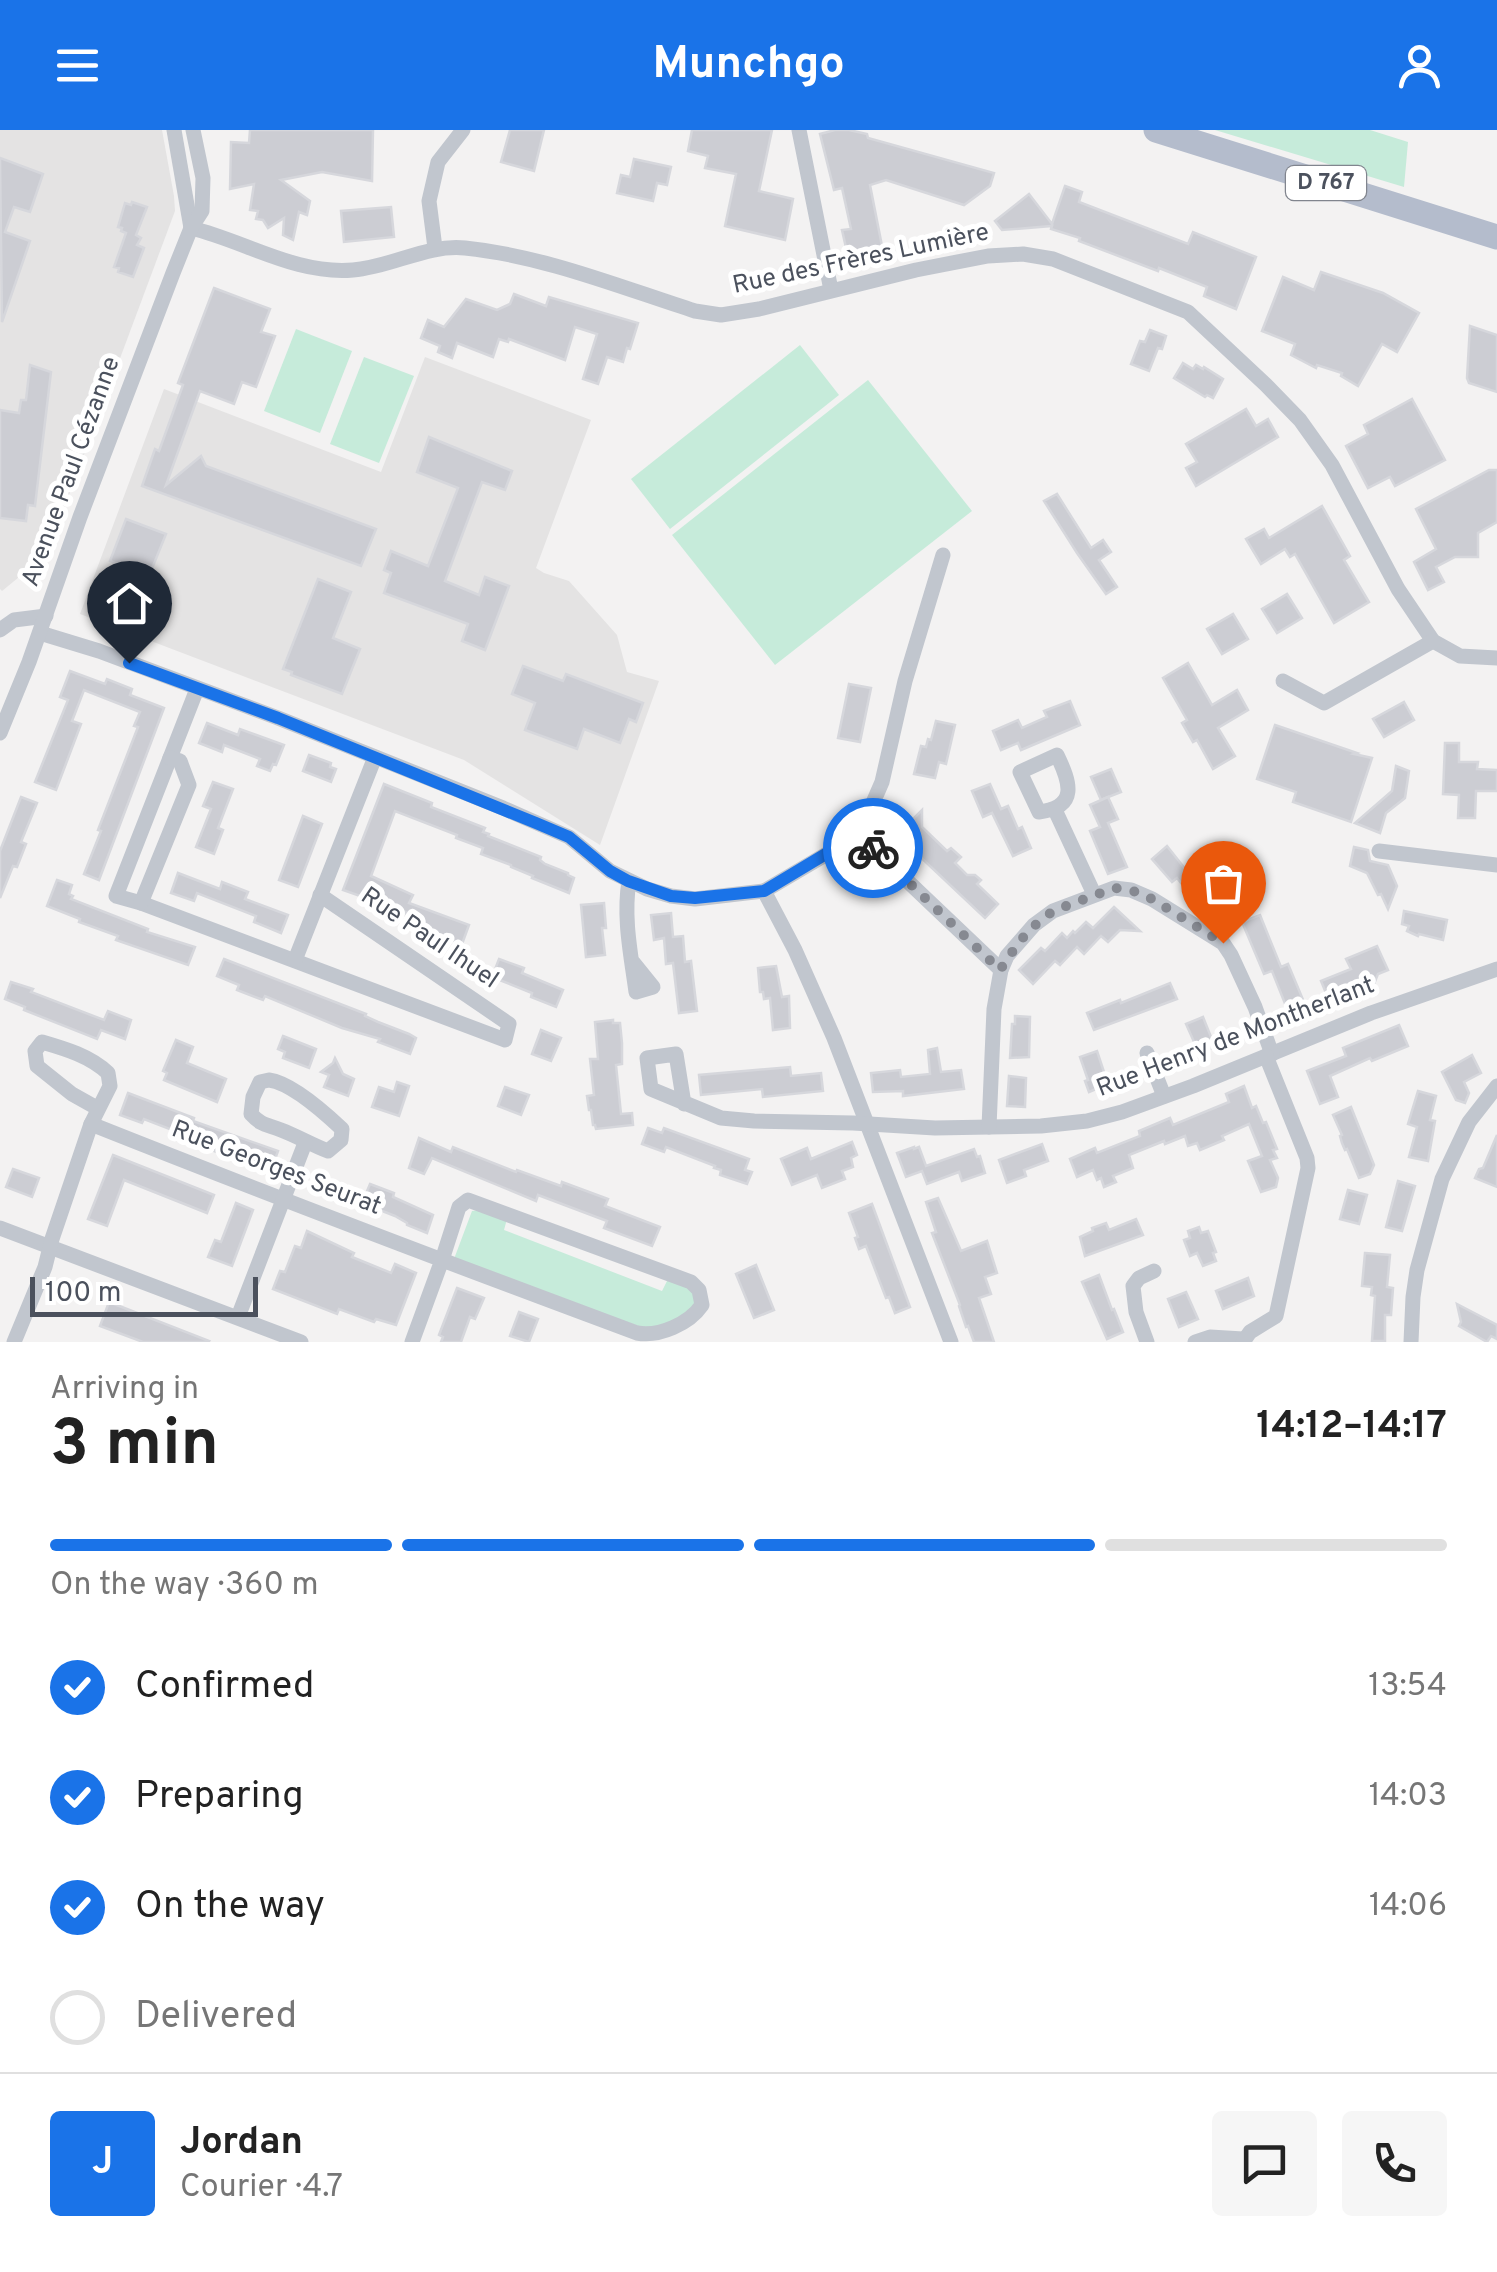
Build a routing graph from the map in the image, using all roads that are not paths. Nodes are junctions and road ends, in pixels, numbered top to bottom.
1 (174, 130) edge
2 (193, 130) edge
3 (463, 130) edge
4 (799, 130) edge
5 (1156, 130) edge
6 (191, 228) junction
7 (1497, 237) edge
8 (436, 248) junction
9 (831, 290) junction
10 (943, 555) dead end
11 (46, 616) junction
12 (0, 630) edge
13 (40, 633) junction
14 (1433, 640) junction
15 (1497, 658) edge
16 (1284, 681) dead end
17 (196, 689) junction
18 (0, 733) edge
19 (375, 757) junction
20 (170, 758) junction
21 (1054, 810) dead end
22 (859, 834) junction
23 (1379, 852) dead end
24 (1497, 866) edge
25 (628, 881) junction
26 (764, 891) junction
27 (1094, 894) junction
28 (320, 895) junction
29 (140, 902) junction
30 (295, 960) junction
31 (632, 961) dead end
32 (1497, 969) edge
33 (1000, 970) junction
34 (1147, 1053) dead end
35 (1269, 1055) junction
36 (1497, 1086) edge
37 (1164, 1096) junction
38 (684, 1104) dead end
39 (94, 1116) junction
40 (868, 1124) junction
41 (990, 1127) junction
42 (305, 1143) junction
43 (282, 1200) junction
44 (0, 1228) edge
45 (50, 1247) junction
46 (442, 1260) junction
47 (1154, 1271) dead end
48 (238, 1317) junction
49 (270, 1337) edge
50 (1243, 1340) edge
51 (14, 1342) edge
52 (301, 1342) edge
53 (412, 1342) edge
54 (951, 1342) edge
55 (1147, 1342) edge
56 (1195, 1342) edge
57 (1412, 1342) edge

1 - 6 street
2 - 6 street, Avenue Paul Cézanne
3 - 8 street
4 - 9 street
5 - 7 main road, D 767
6 - 8 street, Rue des Frères Lumière
6 - 11 street, Avenue Paul Cézanne
8 - 9 street, Rue des Frères Lumière
9 - 14 street, Rue des Frères Lumière
10 - 22 street
11 - 12 street
11 - 13 street, Avenue Paul Cézanne
13 - 17 street
13 - 18 street, Avenue Paul Cézanne
14 - 15 street
14 - 16 street
17 - 19 street
17 - 20 street
19 - 25 street
19 - 28 street, Rue Paul Ihuel
20 - 29 street
20 - 29 street
21 - 27 street
22 - 26 street
22 - 33 street
23 - 24 street
25 - 26 street
25 - 31 street
26 - 40 street
27 - 33 street
27 - 35 street
28 - 30 street, Rue Paul Ihuel
28 - 30 street, Rue Paul Ihuel
29 - 30 street, Rue Paul Ihuel
32 - 35 street, Rue Henry de Montherlant
33 - 41 street
34 - 37 street
35 - 37 street, Rue Henry de Montherlant
35 - 50 street
36 - 57 street
37 - 41 street, Rue Henry de Montherlant
38 - 40 street, Rue Henry de Montherlant
39 - 39 street
39 - 43 street, Rue Georges Seurat
39 - 45 street
40 - 41 street, Rue Henry de Montherlant
40 - 54 street
42 - 42 street
42 - 43 street
43 - 46 street, Rue Georges Seurat
43 - 48 street
44 - 45 street
45 - 48 street
45 - 51 street
46 - 46 street
46 - 53 street
47 - 55 street
48 - 49 street
49 - 52 street
50 - 56 street

